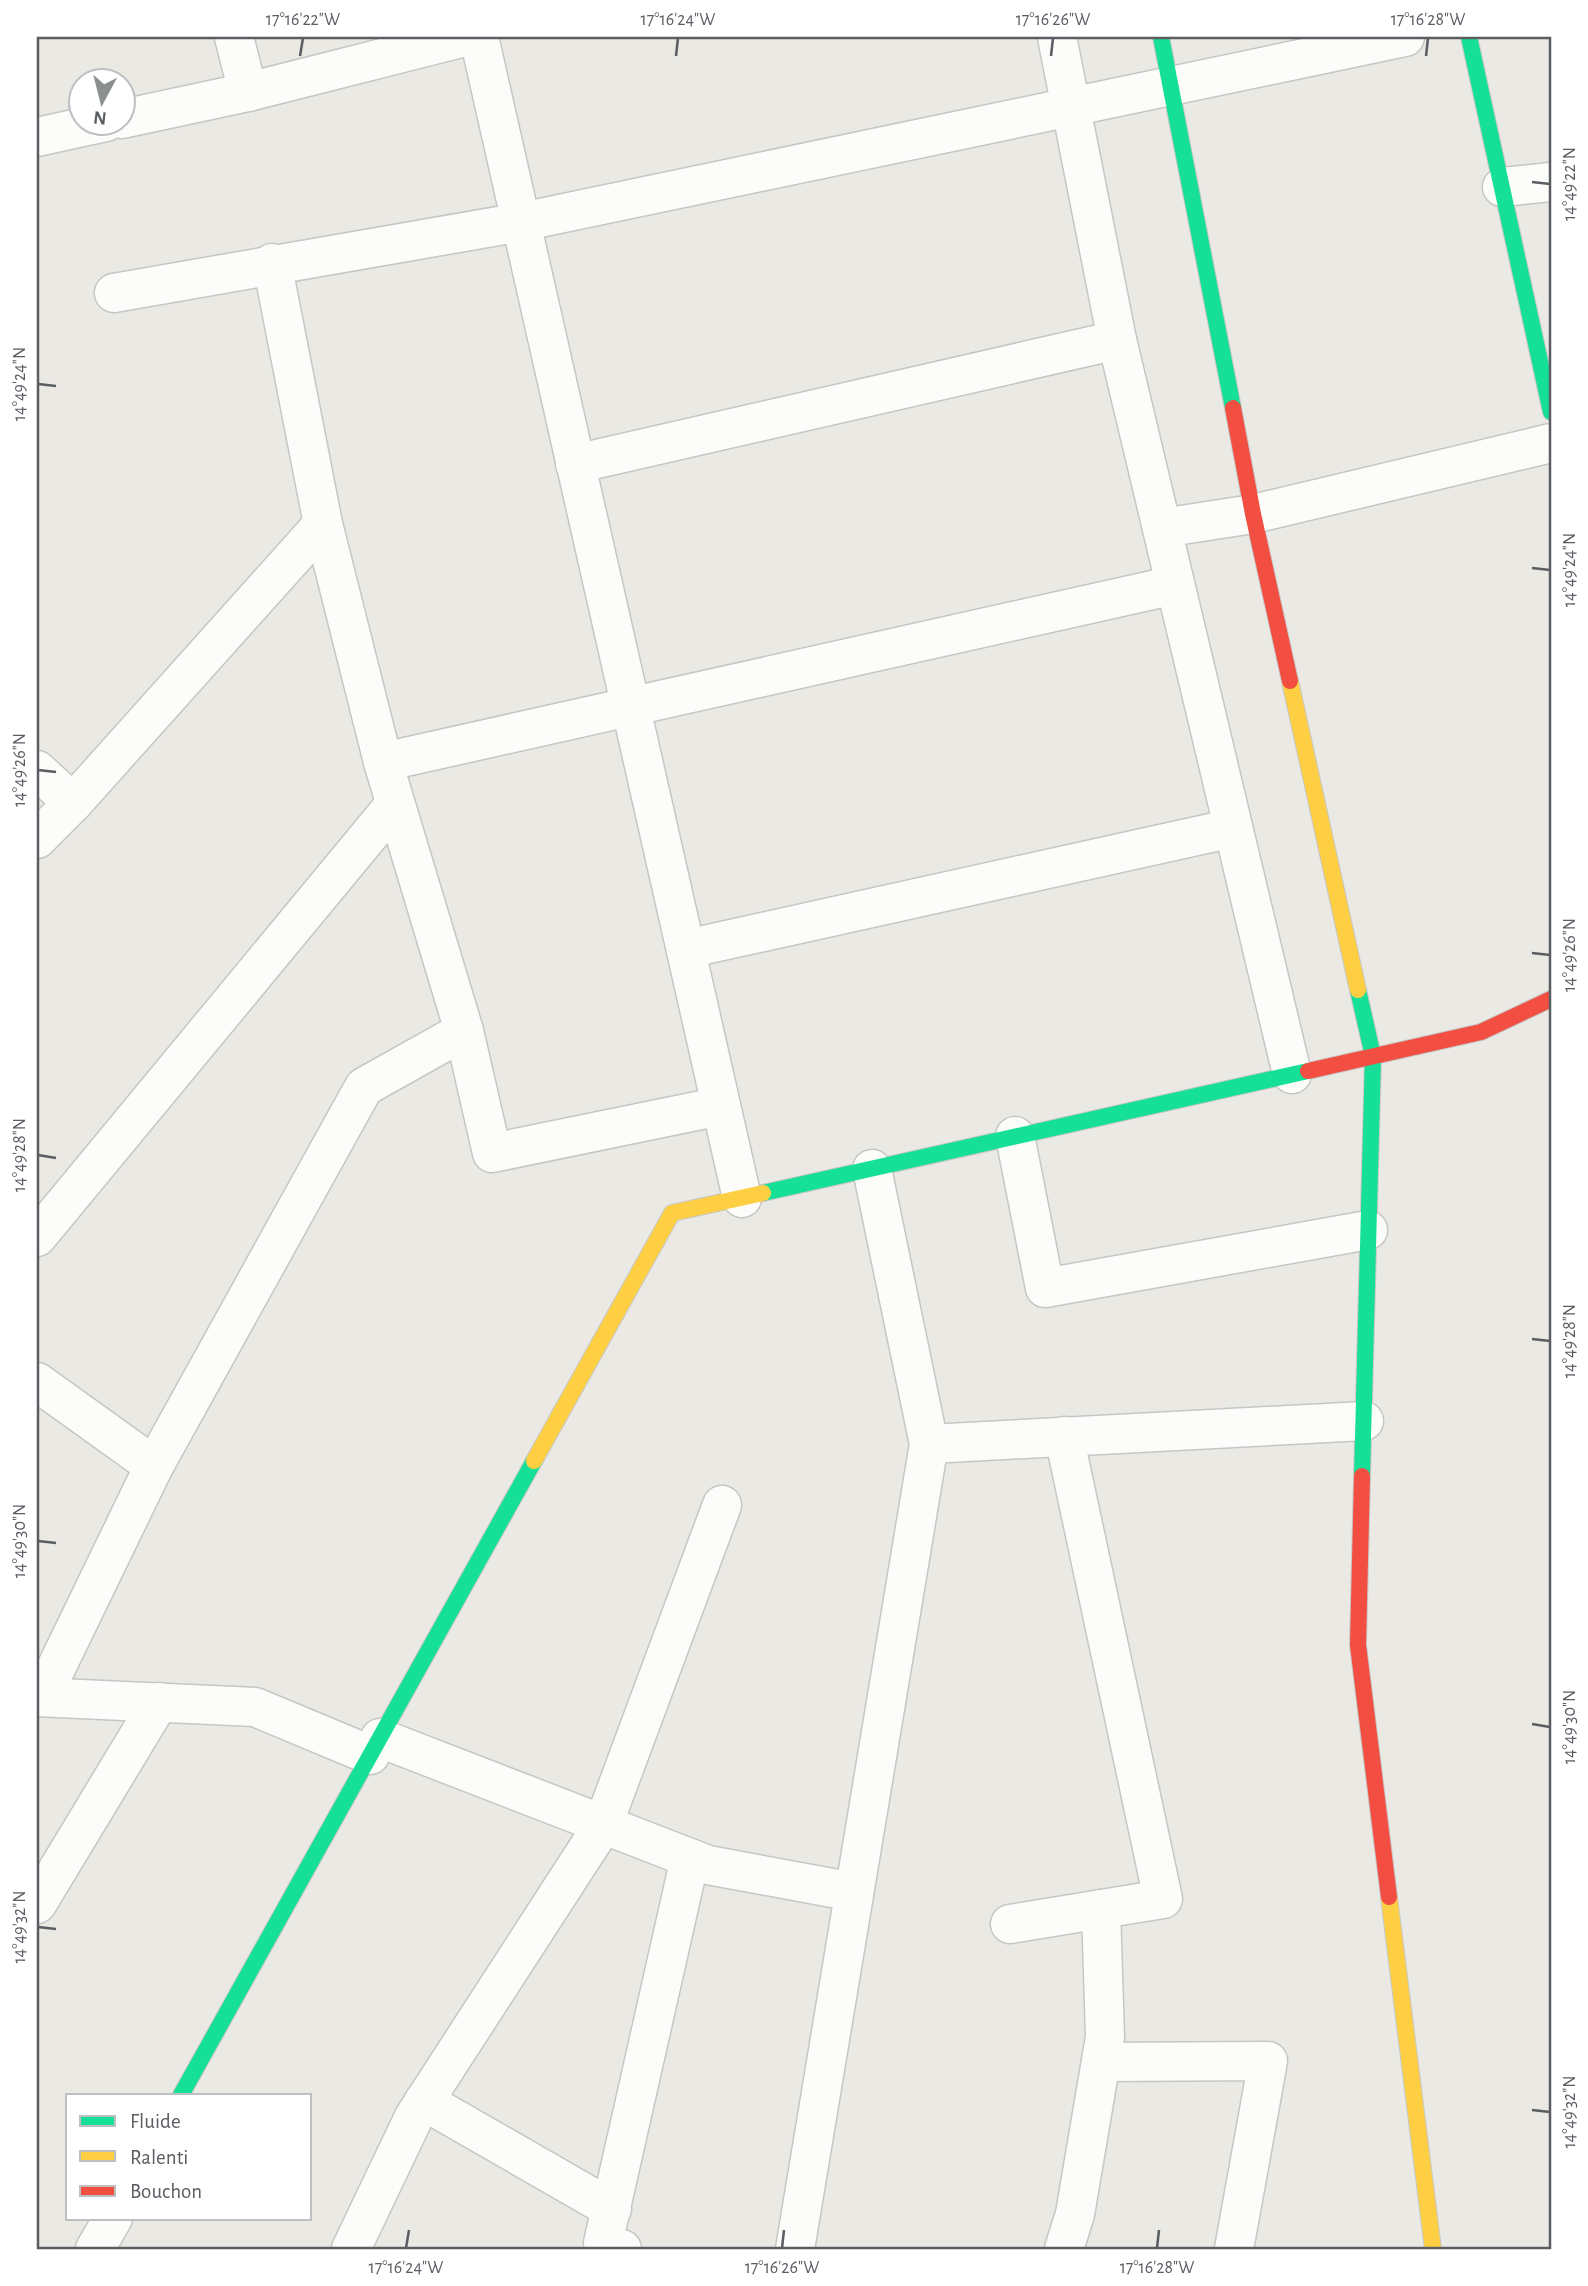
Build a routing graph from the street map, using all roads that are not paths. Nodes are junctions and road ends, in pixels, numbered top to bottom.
1 (234, 37) edge
2 (465, 37) edge
3 (479, 37) edge
4 (1057, 37) edge
5 (1161, 37) edge
6 (1405, 37) edge
7 (1469, 37) edge
8 (1171, 85) junction
9 (248, 92) junction
10 (1071, 106) junction
11 (136, 116) edge
12 (66, 131) edge
13 (37, 137) edge
14 (1551, 182) edge
15 (1502, 187) junction
16 (521, 222) junction
17 (272, 263) junction
18 (114, 293) dead end
19 (1117, 340) junction
20 (1551, 412) edge
21 (1551, 443) edge
22 (575, 464) junction
23 (1253, 514) junction
24 (323, 524) junction
25 (1162, 528) junction
26 (1175, 585) junction
27 (631, 707) junction
28 (383, 762) junction
29 (37, 770) edge
30 (73, 803) junction
31 (395, 804) junction
32 (1234, 828) junction
33 (37, 839) edge
34 (686, 949) junction
35 (1551, 999) edge
36 (464, 1031) junction
37 (1373, 1056) junction
38 (1292, 1074) junction
39 (721, 1106) junction
40 (1015, 1136) junction
41 (872, 1168) junction
42 (742, 1198) junction
43 (1368, 1230) junction
44 (37, 1237) edge
45 (37, 1382) edge
46 (1364, 1420) junction
47 (1063, 1436) junction
48 (929, 1444) junction
49 (154, 1466) junction
50 (722, 1505) dead end
51 (40, 1697) edge
52 (159, 1702) junction
53 (375, 1746) junction
54 (603, 1825) junction
55 (690, 1858) junction
56 (854, 1892) junction
57 (37, 1904) edge
58 (1101, 1909) junction
59 (1010, 1924) dead end
60 (1101, 2062) junction
61 (182, 2094) edge
62 (424, 2101) junction
63 (611, 2209) junction
64 (112, 2220) edge
65 (95, 2249) edge
66 (351, 2249) edge
67 (622, 2249) edge
68 (795, 2249) edge
69 (1064, 2249) edge
70 (1234, 2249) edge
71 (1433, 2249) edge

1 - 9 street
2 - 9 street
3 - 16 street
4 - 10 street
5 - 8 street
6 - 8 street
7 - 15 street
8 - 10 street
8 - 23 street
9 - 11 street
10 - 16 street
10 - 19 street
12 - 13 street
14 - 15 street
15 - 20 street
16 - 17 street
16 - 22 street
17 - 18 street
17 - 24 street
19 - 22 street
19 - 25 street
21 - 23 street
22 - 27 street
23 - 25 street
23 - 37 street
24 - 28 street
24 - 30 street
25 - 26 street
26 - 27 street
26 - 32 street
27 - 28 street
27 - 34 street
28 - 31 street
29 - 30 street
30 - 33 street
31 - 36 street
31 - 44 street
32 - 34 street
32 - 38 street
34 - 39 street
35 - 37 street
36 - 39 street
36 - 49 street
37 - 38 street
37 - 43 street
38 - 40 street
39 - 42 street
40 - 41 street
40 - 43 street
41 - 42 street
41 - 48 street
42 - 53 street
43 - 46 street
45 - 49 street
46 - 47 street
46 - 71 street
47 - 48 street
47 - 58 street
48 - 56 street
49 - 51 street
50 - 54 street
51 - 52 street
52 - 53 street
52 - 57 street
53 - 54 street
53 - 61 street
54 - 55 street
54 - 62 street
55 - 56 street
55 - 63 street
56 - 68 street
58 - 59 street
58 - 60 street
60 - 69 street
60 - 70 street
62 - 63 street
62 - 66 street
63 - 67 street
64 - 65 street

